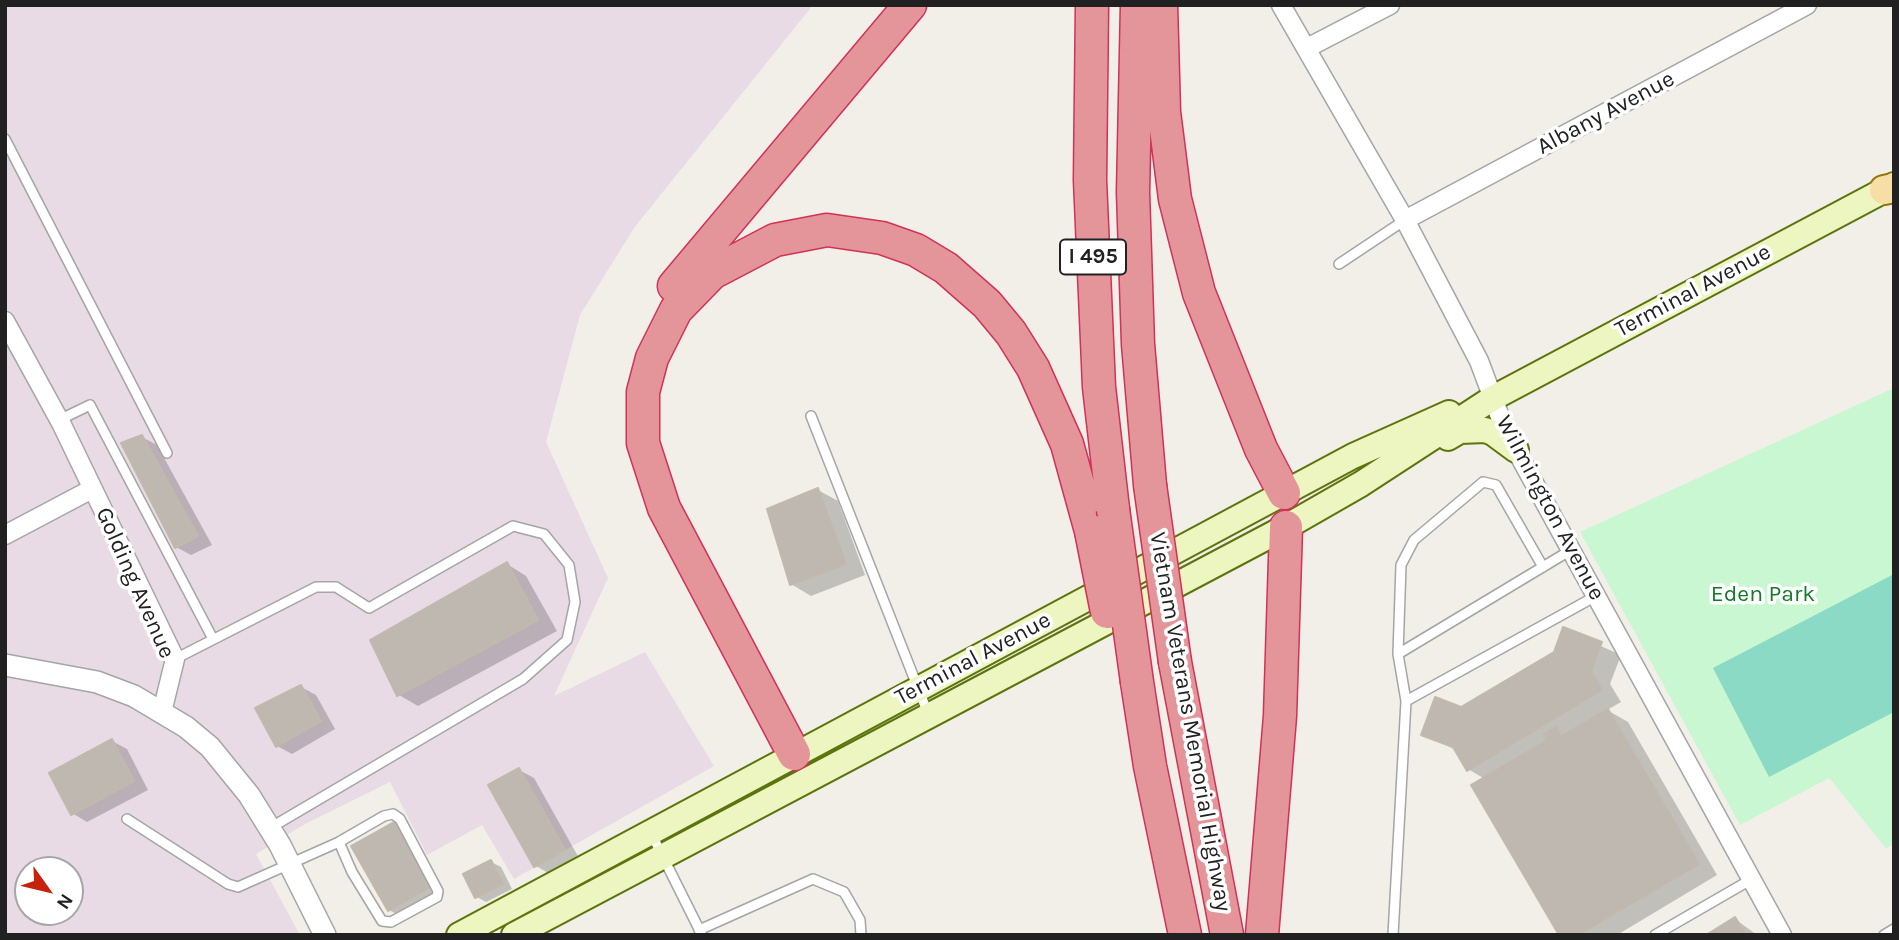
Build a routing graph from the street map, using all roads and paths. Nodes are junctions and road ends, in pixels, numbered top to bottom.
1 (909, 5) edge
2 (1093, 5) edge
3 (1137, 5) edge
4 (1161, 5) edge
5 (1281, 5) edge
6 (1390, 5) edge
7 (1807, 5) edge
8 (1307, 48) junction
9 (5, 139) edge
10 (1891, 188) edge
11 (1405, 220) junction
12 (1339, 264) dead end
13 (5, 321) edge
14 (1493, 398) junction
15 (811, 416) dead end
16 (59, 420) junction
17 (1516, 450) junction
18 (167, 453) dead end
19 (1362, 484) junction
20 (92, 489) junction
21 (1284, 494) junction
22 (1286, 527) junction
23 (5, 535) edge
24 (1571, 550) junction
25 (1543, 567) junction
26 (1596, 596) junction
27 (213, 639) junction
28 (1398, 654) junction
29 (175, 659) junction
30 (5, 665) edge
31 (918, 688) junction
32 (1130, 688) junction
33 (1406, 701) junction
34 (162, 712) junction
35 (930, 717) junction
36 (787, 758) junction
37 (799, 786) junction
38 (127, 819) dead end
39 (270, 828) junction
40 (651, 831) junction
41 (339, 842) junction
42 (664, 858) junction
43 (289, 864) junction
44 (1752, 879) junction
45 (1894, 929) edge
46 (700, 932) edge
47 (325, 935) edge
48 (459, 935) edge
49 (514, 935) edge
50 (862, 935) edge
51 (1185, 935) edge
52 (1227, 935) edge
53 (1262, 935) edge
54 (1393, 935) edge
55 (1655, 935) edge
56 (1782, 935) edge
57 (1884, 935) edge

1 - 36 highway
2 - 32 highway, Vietnam Veterans Memorial Highway / I 495, bridge
3 - 52 highway, Vietnam Veterans Memorial Highway / I 495, bridge
4 - 21 highway
5 - 8 street, Wilmington Avenue
6 - 8 street
7 - 11 street, Albany Avenue
8 - 11 street, Wilmington Avenue
9 - 18 lane
10 - 14 main road, Terminal Avenue
11 - 12 lane
11 - 14 street, Wilmington Avenue
13 - 16 street, Golding Avenue
14 - 17 street, Wilmington Avenue
14 - 19 main road, Terminal Avenue
14 - 21 main road, Terminal Avenue
15 - 31 lane
16 - 20 street, Golding Avenue
16 - 27 lane
17 - 19 main road
17 - 24 street, Wilmington Avenue
19 - 22 main road, Terminal Avenue
20 - 23 street
20 - 29 street, Golding Avenue
21 - 22 main road
21 - 31 main road, Terminal Avenue
22 - 35 main road, Terminal Avenue
22 - 53 highway
24 - 25 lane
24 - 26 street, Wilmington Avenue
25 - 28 lane
25 - 28 lane
26 - 33 lane
26 - 44 street, Wilmington Avenue
27 - 29 lane
27 - 39 lane
28 - 33 lane
29 - 34 street, Golding Avenue
30 - 34 street
31 - 35 lane
31 - 36 main road, Terminal Avenue
32 - 36 highway, bridge
32 - 51 highway, Vietnam Veterans Memorial Highway / I 495
33 - 54 lane
34 - 39 street
35 - 37 main road, Terminal Avenue
36 - 37 main road
36 - 40 main road, Terminal Avenue
37 - 42 main road, Terminal Avenue
38 - 43 lane
39 - 43 street
40 - 42 lane
40 - 48 main road, Terminal Avenue
41 - 41 lane
41 - 43 lane
42 - 46 lane
42 - 49 main road, Terminal Avenue
43 - 47 street
44 - 55 lane
44 - 56 street, Wilmington Avenue
45 - 57 lane
46 - 50 lane

